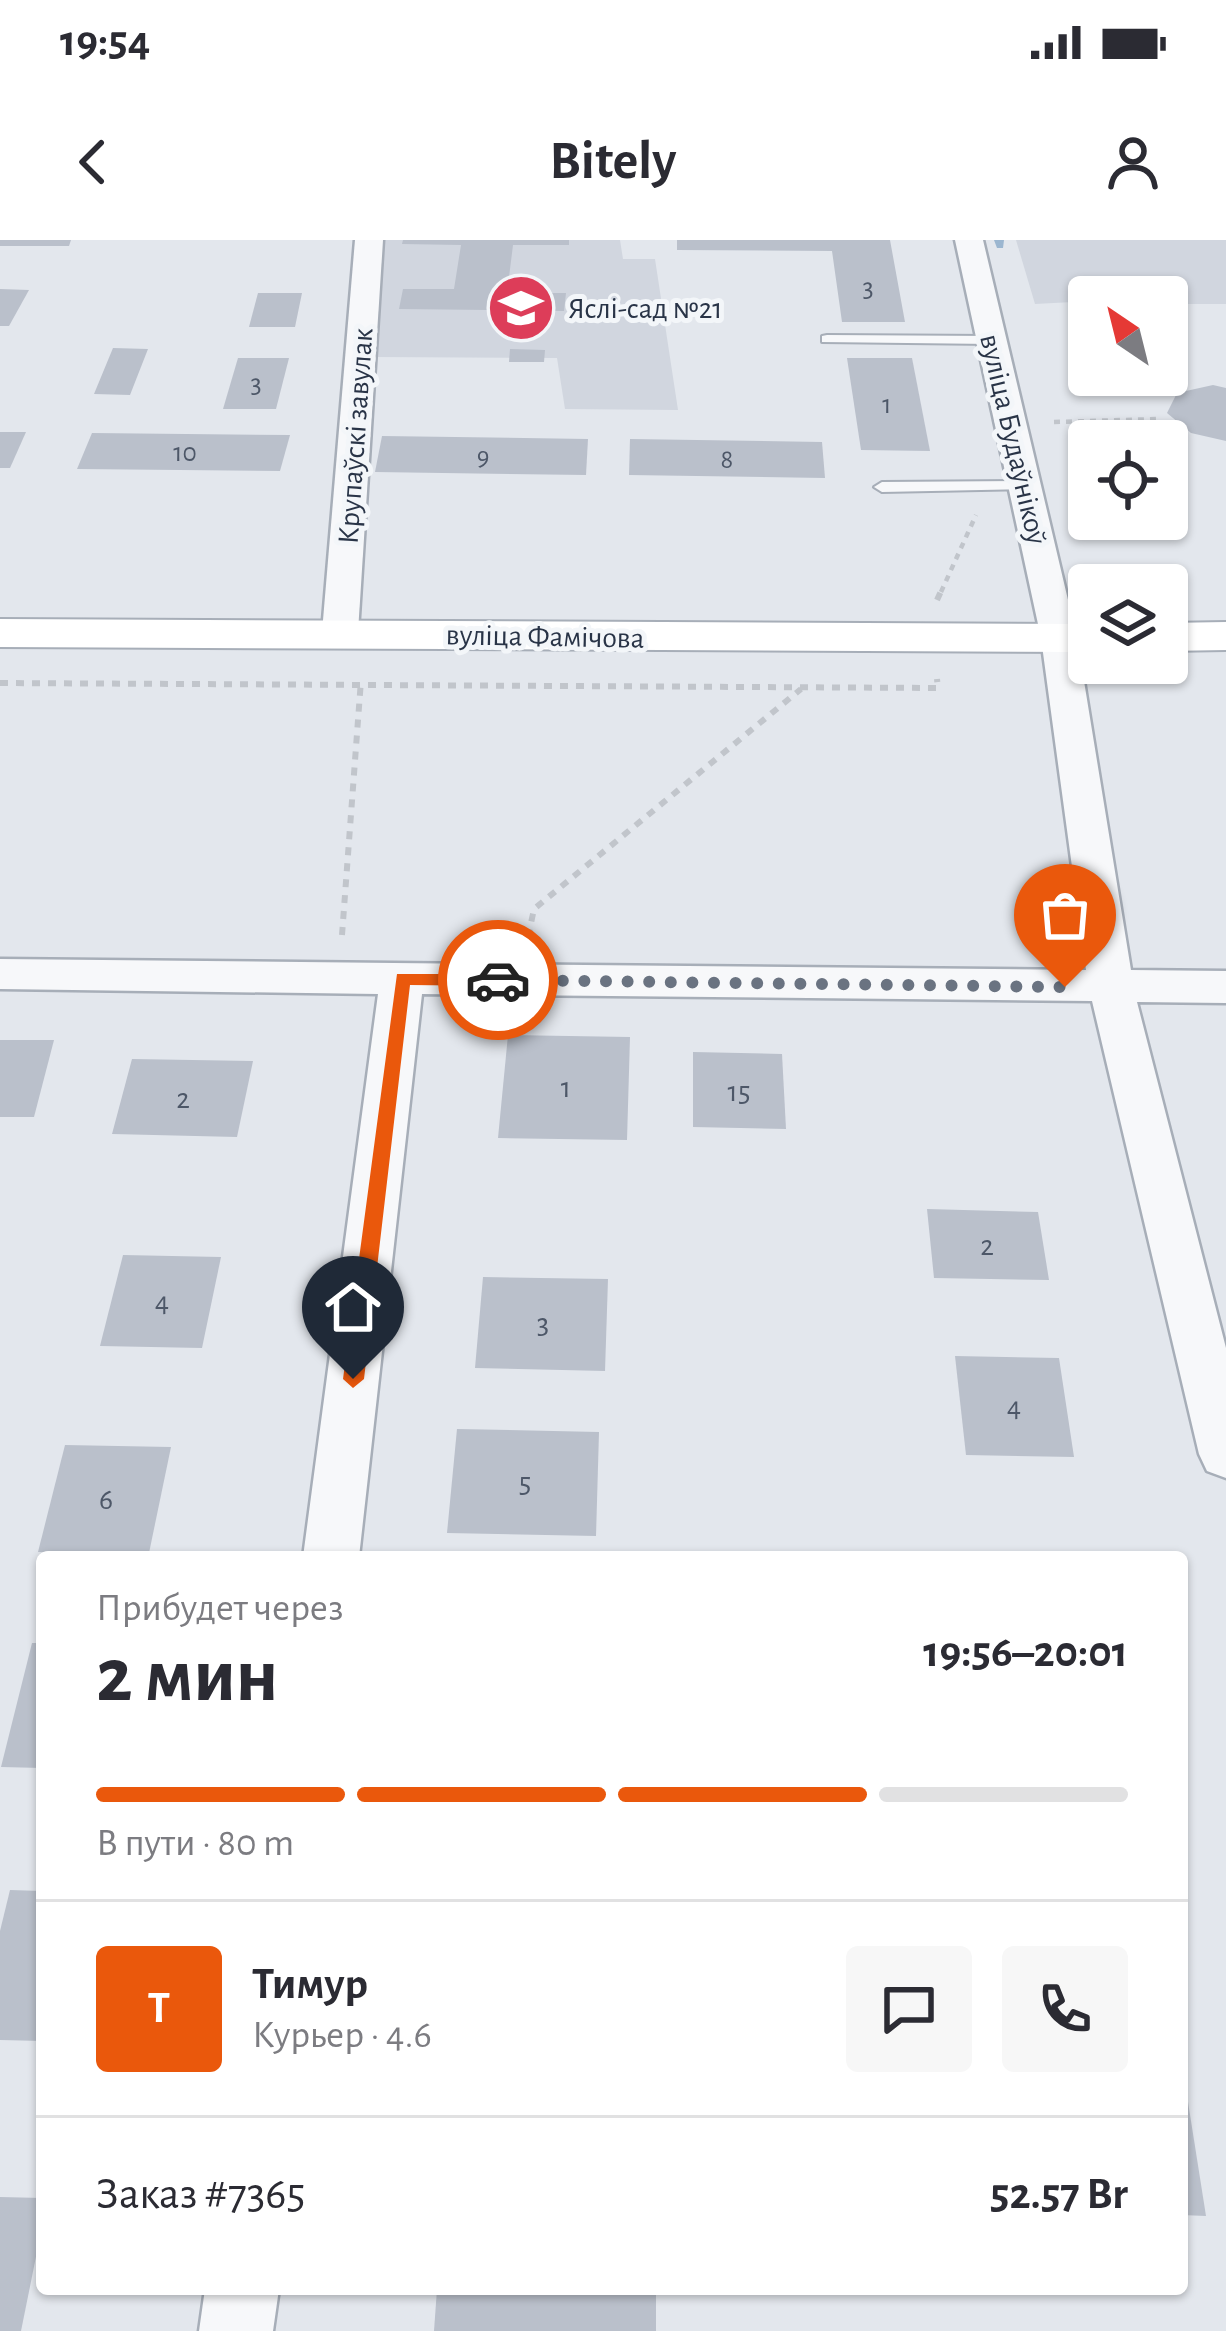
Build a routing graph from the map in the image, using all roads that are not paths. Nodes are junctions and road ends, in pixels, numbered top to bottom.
1 (369, 240) edge
2 (969, 240) edge
3 (827, 339) dead end
4 (992, 340) junction
5 (1024, 486) junction
6 (882, 487) dead end
7 (1068, 620) edge
8 (340, 632) junction
9 (0, 633) edge
10 (1226, 636) edge
11 (1188, 637) edge
12 (1068, 638) edge
13 (1079, 684) edge
14 (0, 974) edge
15 (403, 979) junction
16 (1111, 987) junction
17 (1226, 987) edge
18 (1226, 1454) edge
19 (333, 1551) edge
20 (241, 2295) edge
21 (236, 2331) edge

1 - 8 street, Крупаўскі завулак
2 - 4 street, вуліца Будаўнікоў
3 - 4 lane
4 - 5 street, вуліца Будаўнікоў
5 - 6 lane
5 - 7 street, вуліца Будаўнікоў
8 - 9 main road, вуліца Фамічова
8 - 12 main road, вуліца Фамічова
10 - 11 main road
13 - 16 street, вуліца Будаўнікоў
14 - 15 street
15 - 16 street
15 - 19 street
16 - 17 street
16 - 18 street, вуліца Будаўнікоў
20 - 21 street

